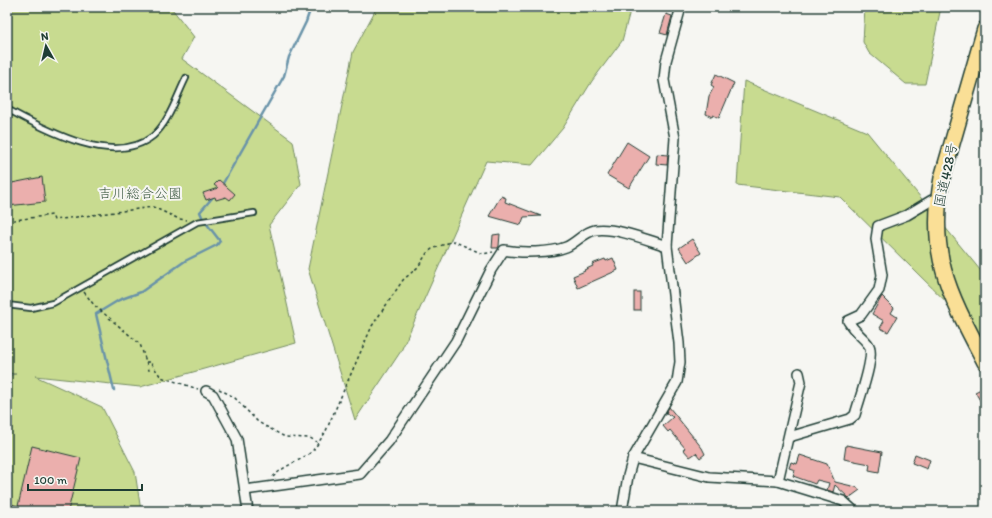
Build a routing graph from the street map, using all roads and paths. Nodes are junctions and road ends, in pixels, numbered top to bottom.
1 (682, 7) edge
2 (985, 29) edge
3 (186, 78) dead end
4 (7, 109) edge
5 (938, 200) junction
6 (254, 213) dead end
7 (7, 221) edge
8 (197, 222) junction
9 (668, 246) junction
10 (504, 250) junction
11 (81, 288) junction
12 (7, 305) edge
13 (146, 362) junction
14 (985, 362) edge
15 (150, 373) dead end
16 (799, 373) dead end
17 (206, 391) junction
18 (788, 437) junction
19 (317, 442) junction
20 (633, 458) junction
21 (778, 481) junction
22 (265, 486) junction
23 (245, 490) junction
24 (248, 511) edge
25 (622, 511) edge
26 (854, 511) edge

1 - 9 street
2 - 5 highway, 国道428号
3 - 4 lane
5 - 14 highway, 国道428号
5 - 18 street
6 - 8 lane
7 - 8 path
8 - 11 lane
9 - 10 street
9 - 20 street
10 - 19 path
10 - 22 street
11 - 12 lane
11 - 13 path
13 - 15 path
13 - 17 path
16 - 18 street
17 - 19 path
17 - 23 street
18 - 21 street
19 - 22 path
20 - 21 street
20 - 25 street
21 - 26 street
22 - 23 street
23 - 24 street

